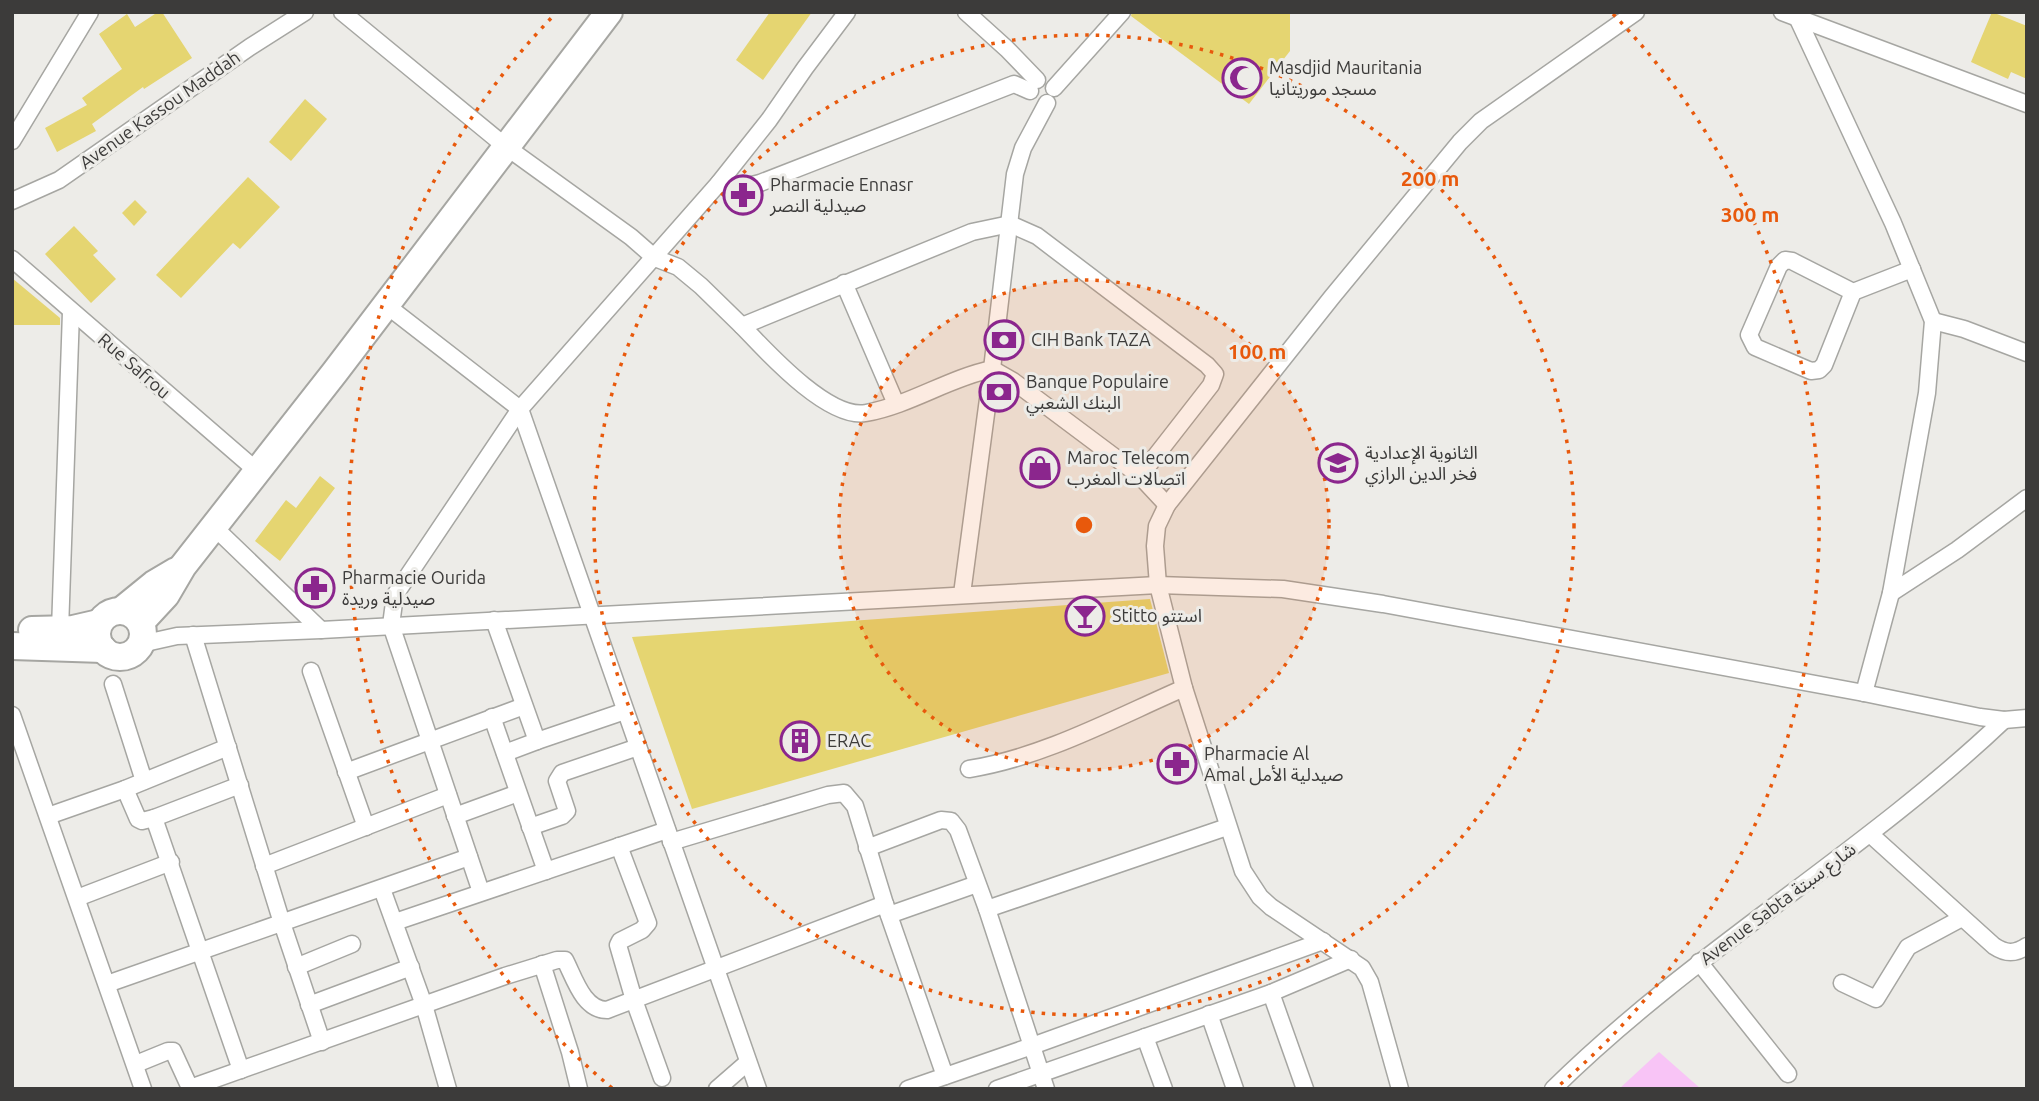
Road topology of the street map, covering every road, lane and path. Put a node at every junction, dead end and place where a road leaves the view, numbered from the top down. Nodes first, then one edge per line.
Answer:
1 (90, 12) edge
2 (305, 12) edge
3 (341, 12) edge
4 (609, 12) edge
5 (847, 12) edge
6 (966, 12) edge
7 (1122, 12) edge
8 (1636, 12) edge
9 (1792, 14) edge
10 (1033, 86) junction
11 (1054, 88) junction
12 (1046, 103) junction
13 (2027, 104) edge
14 (18, 117) edge
15 (12, 141) edge
16 (505, 146) junction
17 (719, 183) junction
18 (12, 201) edge
19 (1010, 224) junction
20 (655, 258) junction
21 (12, 259) edge
22 (1912, 269) junction
23 (844, 283) junction
24 (1853, 292) junction
25 (386, 305) junction
26 (71, 312) junction
27 (1933, 321) junction
28 (742, 326) junction
29 (2027, 353) edge
30 (992, 369) junction
31 (896, 404) junction
32 (520, 409) junction
33 (257, 471) junction
34 (1140, 476) junction
35 (2027, 498) edge
36 (1167, 505) junction
37 (214, 527) junction
38 (1158, 584) junction
39 (1891, 593) junction
40 (962, 594) junction
41 (592, 615) junction
42 (494, 620) junction
43 (391, 625) junction
44 (12, 630) edge
45 (60, 630) junction
46 (125, 630) junction
47 (321, 630) junction
48 (185, 635) junction
49 (12, 646) edge
50 (311, 671) dead end
51 (113, 684) dead end
52 (1184, 688) junction
53 (1864, 693) junction
54 (524, 706) junction
55 (625, 711) junction
56 (12, 715) edge
57 (492, 717) junction
58 (2027, 718) edge
59 (2004, 720) junction
60 (432, 740) junction
61 (537, 741) junction
62 (228, 747) junction
63 (638, 747) junction
64 (505, 754) junction
65 (969, 769) dead end
66 (346, 772) junction
67 (144, 781) junction
68 (240, 785) junction
69 (125, 789) junction
70 (518, 793) junction
71 (448, 795) junction
72 (48, 816) junction
73 (455, 816) junction
74 (154, 818) junction
75 (366, 827) junction
76 (530, 827) junction
77 (1227, 827) junction
78 (1871, 834) junction
79 (669, 836) junction
80 (619, 846) junction
81 (867, 848) junction
82 (469, 857) junction
83 (171, 862) junction
84 (264, 866) junction
85 (545, 871) junction
86 (977, 884) junction
87 (382, 889) junction
88 (481, 892) junction
89 (77, 898) junction
90 (887, 909) junction
91 (987, 909) junction
92 (1962, 918) junction
93 (395, 922) junction
94 (282, 923) junction
95 (1323, 941) junction
96 (352, 944) dead end
97 (2027, 946) edge
98 (200, 953) junction
99 (1351, 959) junction
100 (1699, 962) junction
101 (542, 964) junction
102 (296, 967) junction
103 (411, 967) junction
104 (715, 968) junction
105 (1842, 983) dead end
106 (107, 984) junction
107 (1271, 993) junction
108 (634, 1000) junction
109 (424, 1005) junction
110 (309, 1006) junction
111 (1209, 1014) junction
112 (1144, 1037) junction
113 (322, 1042) junction
114 (1032, 1046) junction
115 (748, 1062) junction
116 (136, 1064) junction
117 (241, 1070) junction
118 (1788, 1074) dead end
119 (945, 1076) junction
120 (662, 1078) dead end
121 (1044, 1081) edge
122 (143, 1089) edge
123 (447, 1089) edge
124 (579, 1089) edge
125 (717, 1089) edge
126 (758, 1089) edge
127 (908, 1089) edge
128 (998, 1089) edge
129 (1164, 1089) edge
130 (1235, 1089) edge
131 (1305, 1089) edge
132 (1400, 1089) edge
133 (1553, 1089) edge

1 - 14 street
2 - 18 street, Avenue Kassou Maddah
3 - 16 street
4 - 16 main road
5 - 17 street
6 - 10 street
7 - 11 street
8 - 36 street
9 - 13 street
9 - 22 street
10 - 11 street
10 - 12 street
10 - 17 street
11 - 12 street
12 - 19 street
14 - 15 street
16 - 20 street
16 - 25 main road
17 - 20 street
19 - 23 street
19 - 30 street
19 - 34 street
20 - 28 street
20 - 32 street
21 - 26 street, Rue Safrou
22 - 24 street
22 - 27 street
23 - 28 street
23 - 31 street
24 - 24 street
25 - 32 street
25 - 33 main road
26 - 33 street, Rue Safrou
26 - 45 street
27 - 29 street
27 - 39 street
28 - 31 street
30 - 31 street
30 - 34 street
30 - 40 street
32 - 41 street
32 - 43 street
33 - 37 main road
34 - 36 street
35 - 39 street
36 - 38 street
37 - 46 main road
37 - 47 street
38 - 40 street
38 - 52 street
38 - 53 street
39 - 53 street
40 - 41 street
41 - 42 street
41 - 55 street
42 - 43 street
42 - 54 street
43 - 47 street
43 - 60 street
44 - 45 main road
45 - 46 main road
46 - 48 street
46 - 49 main road
47 - 48 street
48 - 62 street
50 - 66 street
51 - 67 street
52 - 65 street
52 - 77 street
53 - 59 street
54 - 57 street
54 - 61 street
55 - 61 street
55 - 63 street
56 - 72 street
57 - 60 street
57 - 64 street
58 - 59 street
59 - 78 street, Avenue Sabta شارع سبتة
60 - 66 street
60 - 71 street
61 - 64 street
62 - 67 street
62 - 68 street
63 - 76 street
63 - 79 street
64 - 70 street
66 - 75 street
67 - 69 street
68 - 74 street
68 - 84 street
69 - 72 street
69 - 74 street
70 - 73 street
70 - 76 street
71 - 73 street
71 - 75 street
72 - 89 street
73 - 82 street
74 - 83 street
75 - 84 street
76 - 85 street
77 - 91 street
77 - 95 street
78 - 92 street
78 - 100 street, Avenue Sabta شارع سبتة
79 - 80 street
79 - 81 street
79 - 104 street
80 - 85 street
80 - 108 street
81 - 86 street
81 - 90 street
82 - 87 street
82 - 88 street
83 - 89 street
83 - 98 street
84 - 94 street
85 - 88 street
86 - 90 street
86 - 91 street
87 - 93 street
87 - 94 street
88 - 93 street
89 - 106 street
90 - 104 street
90 - 119 street
91 - 114 street
92 - 97 street
92 - 105 street
93 - 103 street
94 - 98 street
94 - 102 street
95 - 99 street
95 - 114 street
96 - 102 street
98 - 106 street
98 - 117 street
99 - 107 street
99 - 132 street
100 - 118 street
100 - 133 street, Avenue Sabta شارع سبتة
101 - 108 street
101 - 109 street
101 - 124 street
102 - 110 street
103 - 109 street
103 - 110 street
104 - 108 street
104 - 115 street
106 - 116 street
107 - 111 street
107 - 131 street
108 - 120 street
109 - 113 street
109 - 123 street
110 - 113 street
111 - 112 street
111 - 130 street
112 - 121 street
112 - 129 street
113 - 117 street
114 - 119 street
114 - 121 street
115 - 125 street
115 - 126 street
116 - 117 street
116 - 122 street
119 - 127 street
121 - 128 street

